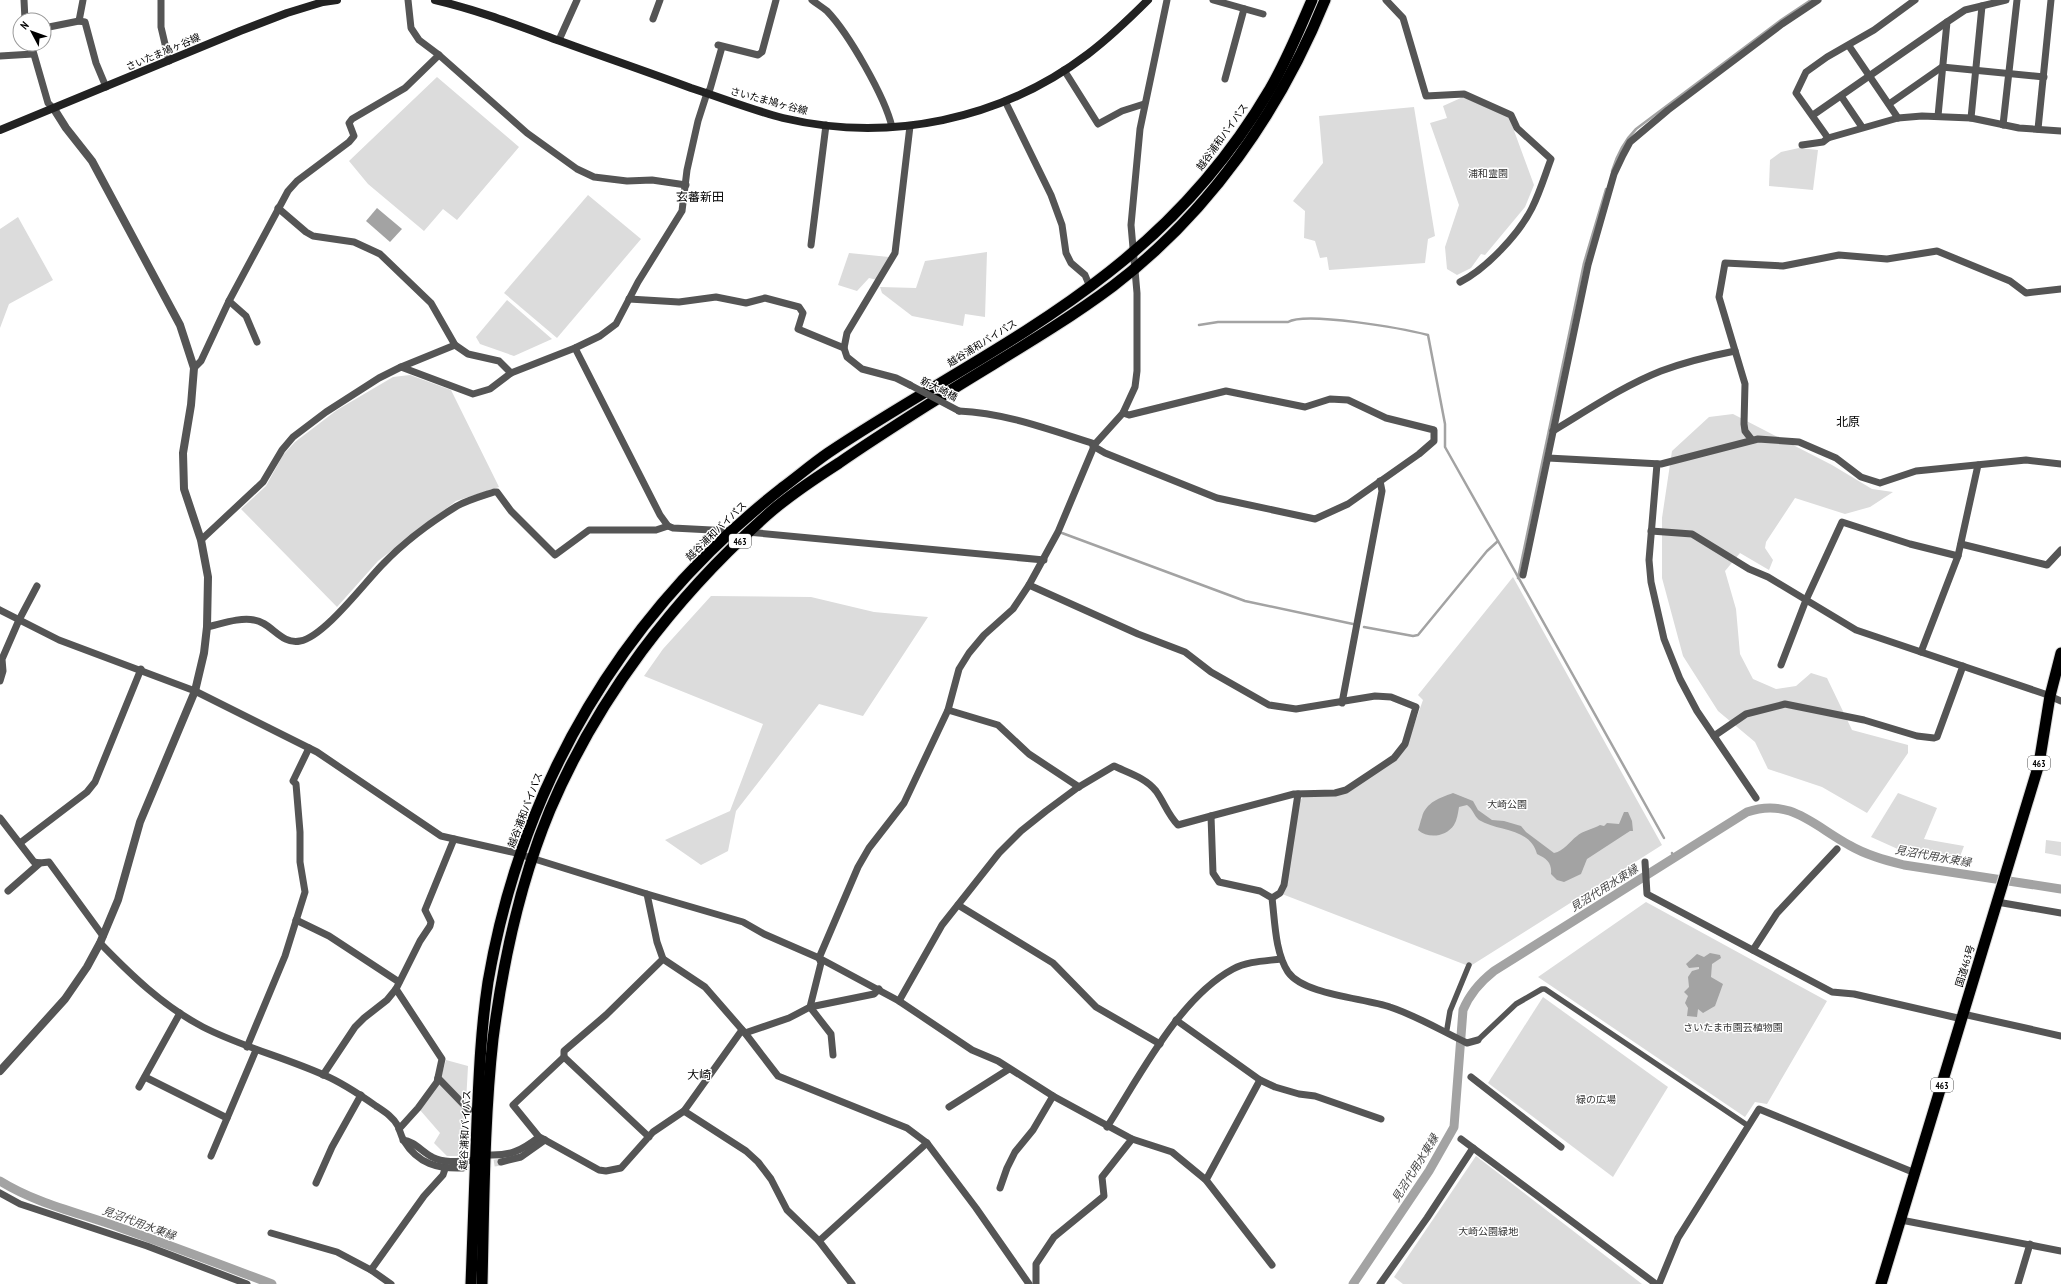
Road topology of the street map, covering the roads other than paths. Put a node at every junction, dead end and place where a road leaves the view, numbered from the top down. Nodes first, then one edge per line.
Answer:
1 (24, 0) edge
2 (83, 0) edge
3 (161, 0) edge
4 (337, 0) edge
5 (408, 0) edge
6 (435, 0) edge
7 (576, 0) edge
8 (660, 0) edge
9 (776, 0) edge
10 (812, 0) edge
11 (1148, 0) edge
12 (1168, 0) edge
13 (1213, 0) edge
14 (1312, 0) edge
15 (1325, 0) edge
16 (1386, 0) edge
17 (1818, 0) edge
18 (1915, 0) edge
19 (2006, 0) edge
20 (2017, 0) edge
21 (2051, 0) edge
22 (1996, 1) edge
23 (1982, 6) junction
24 (1244, 9) junction
25 (25, 12) edge
26 (1263, 14) dead end
27 (653, 19) dead end
28 (79, 21) junction
29 (1947, 22) junction
30 (52, 26) edge
31 (559, 40) junction
32 (1849, 46) junction
33 (33, 54) joint
34 (440, 55) junction
35 (0, 56) edge
36 (169, 61) junction
37 (1942, 67) junction
38 (1064, 70) junction
39 (1976, 70) junction
40 (2009, 74) junction
41 (1870, 76) junction
42 (2044, 77) junction
43 (1225, 79) dead end
44 (106, 87) junction
45 (707, 93) junction
46 (1841, 96) junction
47 (1005, 102) junction
48 (1144, 104) junction
49 (1889, 104) junction
50 (54, 109) junction
51 (1813, 115) junction
52 (1938, 116) junction
53 (1898, 118) junction
54 (1971, 118) junction
55 (2003, 124) junction
56 (826, 125) junction
57 (910, 126) junction
58 (892, 127) junction
59 (1862, 127) junction
60 (2038, 129) junction
61 (0, 130) edge
62 (2061, 131) edge
63 (1828, 138) junction
64 (1802, 145) dead end
65 (686, 185) junction
66 (278, 208) junction
67 (811, 246) dead end
68 (1133, 253) junction
69 (1134, 268) junction
70 (1460, 282) dead end
71 (1090, 287) junction
72 (2061, 289) edge
73 (629, 299) junction
74 (229, 301) junction
75 (258, 342) dead end
76 (455, 345) junction
77 (575, 348) junction
78 (844, 348) junction
79 (1735, 350) junction
80 (194, 368) junction
81 (401, 368) junction
82 (511, 374) junction
83 (1123, 413) junction
84 (1553, 431) junction
85 (1752, 440) junction
86 (1094, 445) junction
87 (1548, 458) junction
88 (1657, 464) junction
89 (2061, 464) edge
90 (1978, 465) junction
91 (1380, 481) junction
92 (668, 526) junction
93 (731, 531) junction
94 (1652, 531) junction
95 (749, 532) junction
96 (201, 540) junction
97 (1961, 544) junction
98 (2061, 550) edge
99 (1958, 556) junction
100 (1044, 560) junction
101 (1523, 575) dead end
102 (1029, 584) junction
103 (37, 586) dead end
104 (1806, 600) junction
105 (0, 610) edge
106 (19, 620) junction
107 (207, 626) junction
108 (1921, 652) junction
109 (2061, 653) edge
110 (1781, 665) dead end
111 (1963, 666) junction
112 (140, 670) junction
113 (0, 681) edge
114 (195, 691) junction
115 (2050, 696) junction
116 (2061, 702) edge
117 (1342, 703) junction
118 (948, 710) junction
119 (1714, 736) junction
120 (310, 748) junction
121 (1079, 787) junction
122 (1298, 794) junction
123 (1756, 798) dead end
124 (1211, 816) junction
125 (0, 818) edge
126 (454, 839) junction
127 (20, 843) junction
128 (1837, 849) dead end
129 (520, 855) junction
130 (532, 858) junction
131 (1645, 862) dead end
132 (40, 863) junction
133 (8, 891) dead end
134 (647, 894) junction
135 (1272, 898) junction
136 (1997, 902) junction
137 (958, 905) junction
138 (2061, 913) edge
139 (296, 920) junction
140 (102, 939) junction
141 (1753, 950) junction
142 (819, 958) junction
143 (663, 959) junction
144 (1281, 959) junction
145 (1469, 965) dead end
146 (398, 986) junction
147 (878, 989) junction
148 (899, 1001) junction
149 (810, 1007) junction
150 (180, 1013) junction
151 (1963, 1016) junction
152 (1176, 1020) junction
153 (744, 1032) junction
154 (1449, 1032) junction
155 (2061, 1036) edge
156 (1478, 1040) joint
157 (1160, 1044) junction
158 (247, 1047) junction
159 (256, 1050) junction
160 (833, 1054) dead end
161 (564, 1057) junction
162 (1009, 1069) junction
163 (0, 1071) edge
164 (323, 1074) junction
165 (145, 1077) junction
166 (1471, 1077) dead end
167 (438, 1078) junction
168 (1260, 1080) junction
169 (139, 1087) dead end
170 (361, 1095) junction
171 (1053, 1096) junction
172 (949, 1107) dead end
173 (470, 1110) dead end
174 (684, 1111) junction
175 (227, 1118) junction
176 (1380, 1119) dead end
177 (1747, 1125) junction
178 (1107, 1127) junction
179 (399, 1129) junction
180 (649, 1137) junction
181 (542, 1138) junction
182 (1132, 1139) junction
183 (1461, 1139) dead end
184 (403, 1140) junction
185 (928, 1143) junction
186 (1561, 1147) dead end
187 (1473, 1148) junction
188 (487, 1155) junction
189 (211, 1156) dead end
190 (475, 1160) junction
191 (501, 1162) tunnel mouth
192 (463, 1168) tunnel mouth
193 (445, 1169) junction
194 (1915, 1173) junction
195 (1206, 1180) junction
196 (316, 1183) dead end
197 (1000, 1188) dead end
198 (0, 1193) edge
199 (1901, 1220) junction
200 (272, 1233) dead end
201 (819, 1241) junction
202 (2030, 1244) junction
203 (2061, 1251) edge
204 (1272, 1265) dead end
205 (371, 1270) junction
206 (247, 1284) edge
207 (391, 1284) edge
208 (471, 1284) edge
209 (482, 1284) edge
210 (852, 1284) edge
211 (1029, 1284) edge
212 (1036, 1284) edge
213 (1380, 1284) edge
214 (1656, 1284) edge
215 (1659, 1284) edge
216 (1881, 1284) edge
217 (2018, 1284) edge

1 - 25 street
2 - 28 street
3 - 36 street
4 - 36 main road, さいたま鳩ヶ谷線
5 - 34 street
6 - 31 main road, さいたま鳩ヶ谷線
7 - 31 street
8 - 27 street
9 - 45 street
10 - 58 street
11 - 38 main road, さいたま鳩ヶ谷線
12 - 48 street
13 - 24 street
14 - 68 highway, 越谷浦和バイパス / 463
15 - 69 highway, 463
16 - 70 street
17 - 84 street
18 - 32 street
19 - 22 street
20 - 40 street
21 - 42 street
22 - 23 street
23 - 29 street
23 - 39 street
24 - 26 street
24 - 43 street
28 - 30 street
28 - 44 street
29 - 37 street
29 - 41 street
31 - 45 main road, さいたま鳩ヶ谷線
32 - 41 street
32 - 51 street
33 - 35 street
33 - 50 street
34 - 65 street
34 - 66 street
36 - 44 main road, さいたま鳩ヶ谷線
37 - 39 street
37 - 49 street
37 - 52 street
38 - 47 main road, さいたま鳩ヶ谷線
38 - 48 street
39 - 40 street
39 - 54 street
40 - 42 street
40 - 55 street
41 - 46 street
41 - 49 street
42 - 60 street
44 - 50 main road, さいたま鳩ヶ谷線
45 - 56 main road, さいたま鳩ヶ谷線
45 - 65 street
46 - 51 street
46 - 59 street
47 - 57 main road, さいたま鳩ヶ谷線
47 - 71 street
48 - 68 street
49 - 53 street
50 - 61 main road, さいたま鳩ヶ谷線
50 - 80 street
51 - 63 street
52 - 53 street
52 - 54 street
53 - 59 street
54 - 55 street
55 - 60 street
56 - 58 main road, さいたま鳩ヶ谷線
56 - 67 street
57 - 58 main road, さいたま鳩ヶ谷線
57 - 78 street
59 - 63 street
60 - 62 street
63 - 64 street
65 - 73 street
66 - 74 street
66 - 76 street
68 - 69 street
68 - 71 highway, 越谷浦和バイパス / 463
69 - 83 street
69 - 95 highway, 463
71 - 93 highway, 越谷浦和バイパス / 463
72 - 79 street
73 - 77 street
73 - 78 street
74 - 75 street
74 - 80 street
76 - 81 street
76 - 82 street
77 - 82 street
77 - 92 street
78 - 86 street, 新大崎橋, bridge
79 - 84 street
79 - 85 street
80 - 96 street
81 - 82 street
81 - 96 street
83 - 86 street
83 - 91 street
84 - 87 street
85 - 88 street
85 - 90 street
86 - 91 street
86 - 100 street
87 - 88 street
87 - 101 street
88 - 94 street
89 - 90 street
90 - 97 street
91 - 117 street
92 - 93 street
92 - 107 street
93 - 95 street
93 - 129 highway, 越谷浦和バイパス / 463
94 - 104 street
94 - 119 street
95 - 100 street
95 - 130 highway, 463
96 - 107 street
97 - 98 street
97 - 99 street
99 - 104 street
99 - 108 street
100 - 102 street
102 - 117 street
102 - 118 street
103 - 106 street
104 - 108 street
104 - 110 street
105 - 106 street
106 - 112 street
106 - 113 street
107 - 114 street
108 - 111 street
109 - 115 highway, 国道463号 / 463
111 - 115 street
111 - 119 street
112 - 114 street
112 - 127 street
114 - 120 street
114 - 140 street
115 - 116 street
115 - 136 highway, 国道463号 / 463
117 - 122 street
118 - 121 street
118 - 142 street
119 - 123 street
120 - 126 street
120 - 139 street
121 - 124 street
121 - 137 street
122 - 124 street
122 - 135 street
124 - 135 street
125 - 127 street
126 - 129 street
126 - 146 street
127 - 132 street
128 - 141 street
129 - 130 street
129 - 190 highway, 越谷浦和バイパス / 463
130 - 134 street
130 - 188 highway, 463
131 - 141 street
132 - 133 street
132 - 140 street
134 - 142 street
134 - 143 street
135 - 144 street
136 - 138 street
136 - 151 highway, 国道463号 / 463
137 - 148 street
137 - 157 street
139 - 146 street
139 - 158 street
140 - 150 street
140 - 163 street
141 - 151 street
142 - 147 street
142 - 149 street
143 - 153 street
143 - 161 street
144 - 152 street
144 - 154 street
145 - 154 street
146 - 164 street
146 - 167 street
147 - 148 street
147 - 149 street
148 - 162 street
149 - 153 street
149 - 160 street
150 - 158 street
150 - 165 street
151 - 155 street
151 - 194 highway, 国道463号 / 463
152 - 157 street
152 - 168 street
153 - 174 street
153 - 185 street
154 - 156 street
156 - 177 street
157 - 178 street
158 - 159 street
159 - 164 street
159 - 175 street
161 - 180 street
161 - 181 street
162 - 171 street
162 - 172 street
164 - 170 street
165 - 169 street
165 - 175 street
166 - 186 street
167 - 173 street
167 - 179 street
168 - 176 street
168 - 195 street
170 - 179 street
170 - 196 street
171 - 178 street
171 - 197 street
174 - 180 street
174 - 201 street
175 - 189 street
177 - 194 street
177 - 215 street
178 - 182 street
179 - 184 street
180 - 181 street
181 - 188 street
181 - 191 street
182 - 195 street
182 - 212 street
183 - 187 street
184 - 190 street
184 - 193 street
185 - 201 street
185 - 211 street
187 - 213 street
187 - 214 street
188 - 209 highway, 463
190 - 208 highway, 越谷浦和バイパス / 463
192 - 193 street
193 - 205 street
194 - 199 highway, 国道463号 / 463
195 - 204 street
198 - 206 street
199 - 202 street
199 - 216 highway, 国道463号 / 463
200 - 205 street
201 - 210 street
202 - 203 street
202 - 217 street
205 - 207 street

